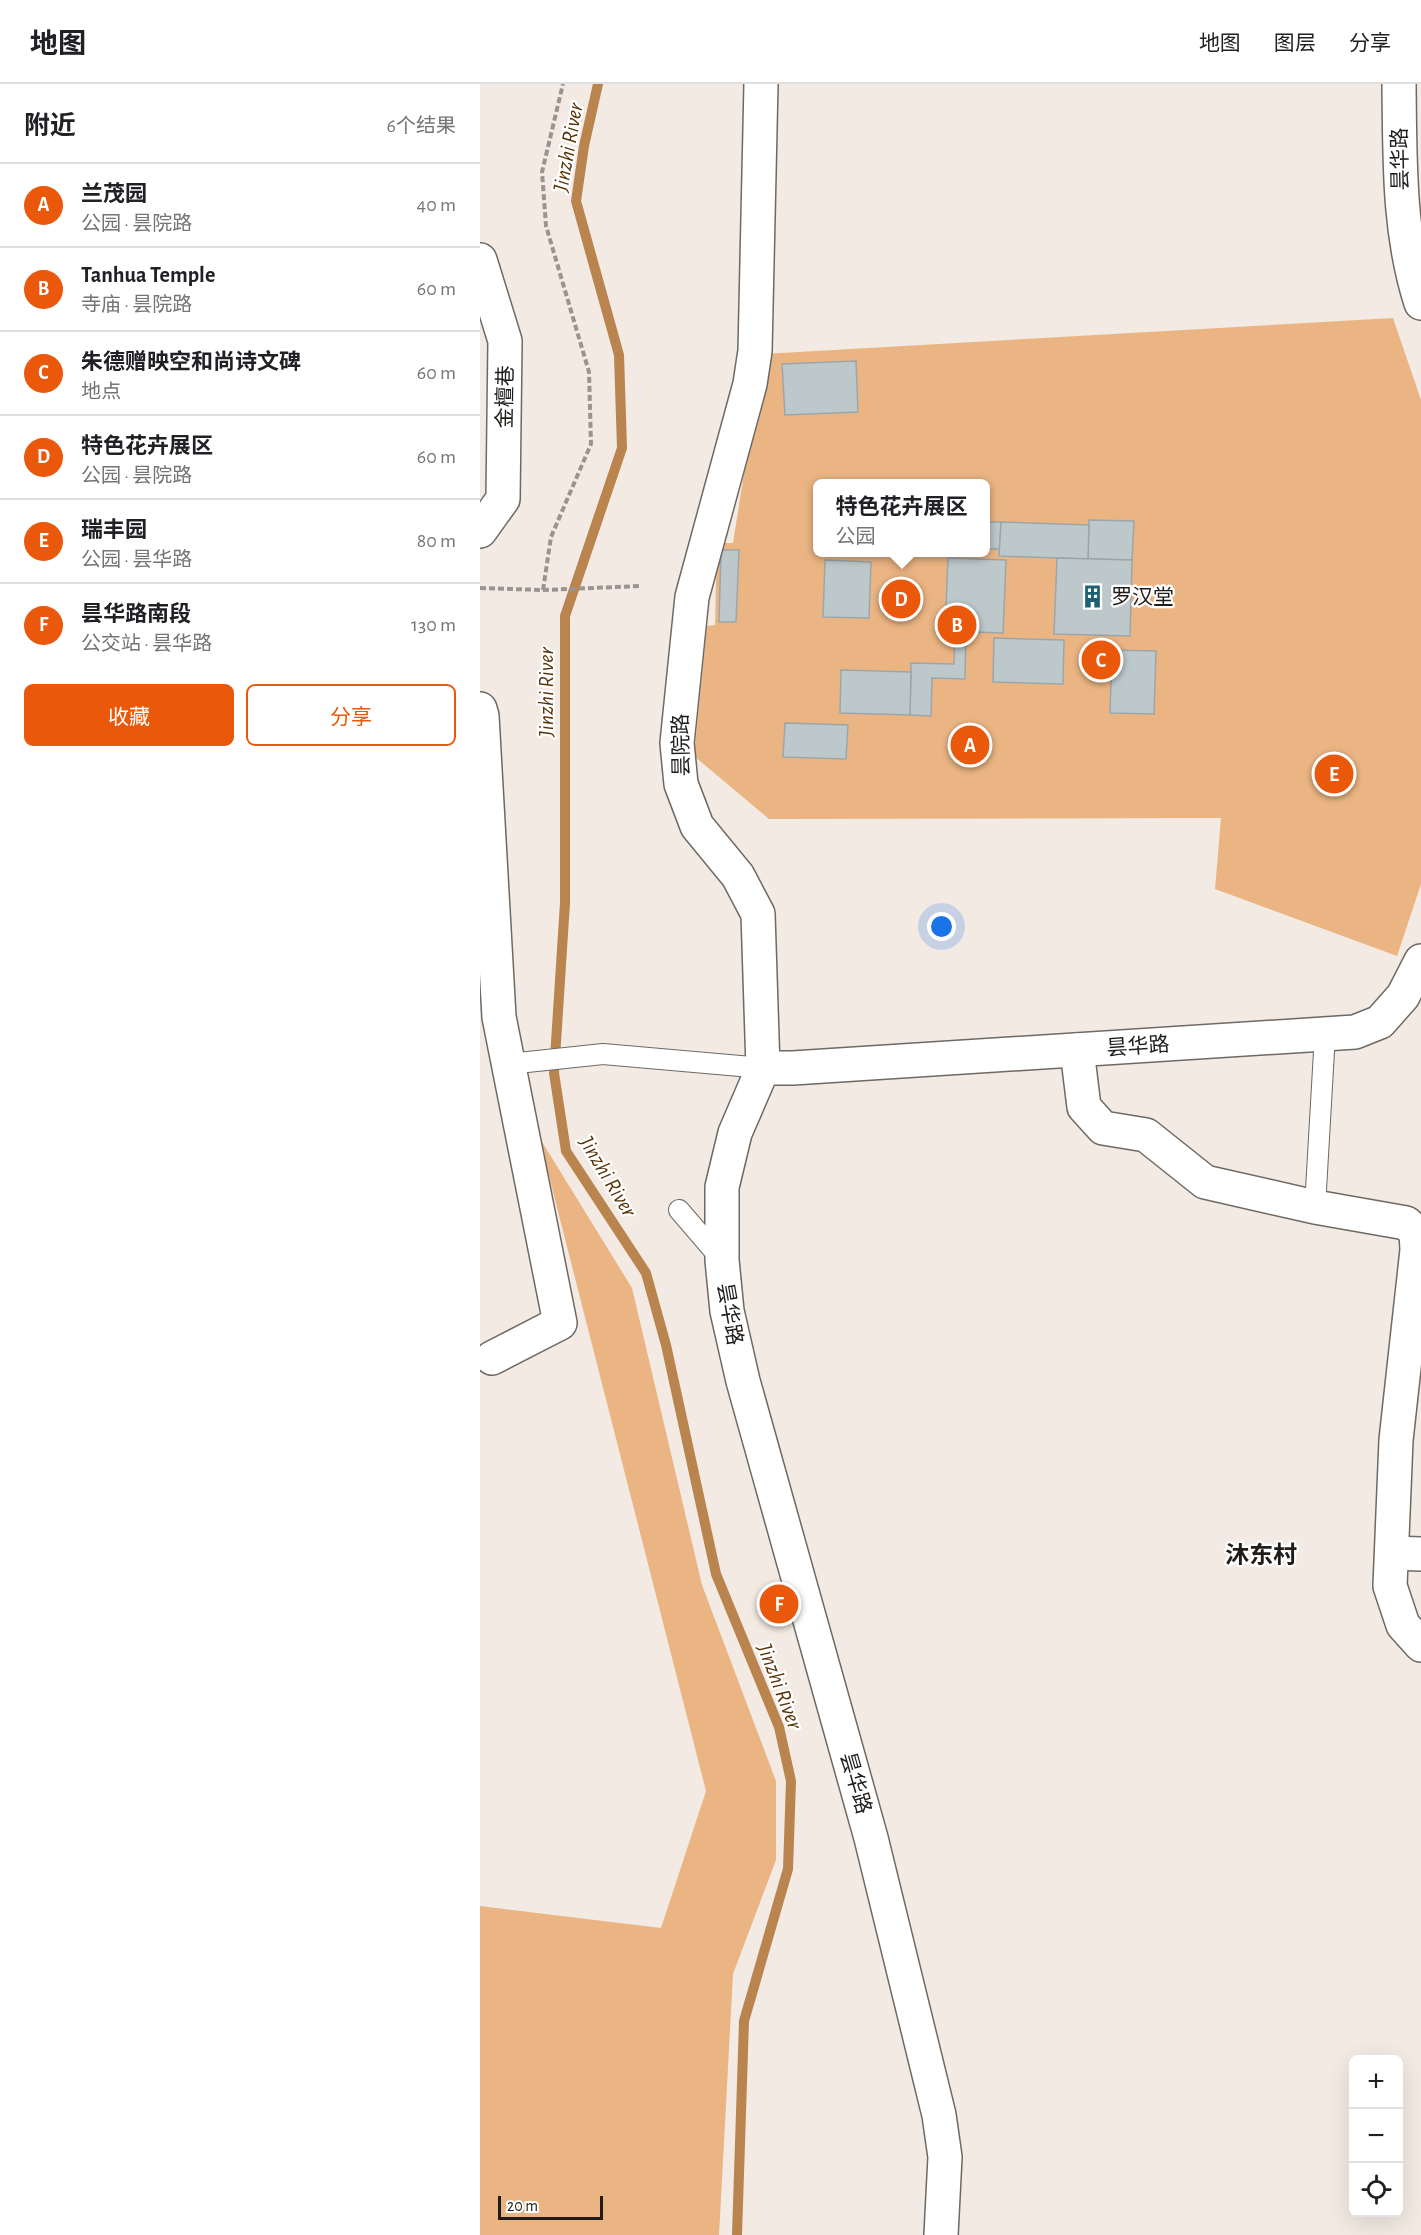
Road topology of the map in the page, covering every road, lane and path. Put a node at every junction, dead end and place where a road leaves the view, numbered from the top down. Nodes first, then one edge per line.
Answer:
1 (563, 84) edge
2 (761, 84) edge
3 (1399, 84) edge
4 (480, 260) edge
5 (1421, 303) edge
6 (480, 531) edge
7 (640, 586) dead end
8 (480, 588) edge
9 (543, 590) junction
10 (480, 709) edge
11 (1421, 960) edge
12 (1325, 1034) junction
13 (1077, 1050) junction
14 (508, 1064) junction
15 (763, 1068) junction
16 (1315, 1207) junction
17 (679, 1209) dead end
18 (722, 1260) junction
19 (492, 1358) dead end
20 (1406, 1553) edge
21 (1421, 1645) edge
22 (941, 2235) edge

1 - 9 path
2 - 15 street, 昙院路
3 - 5 street, 昙华路
4 - 6 street, 金檀巷
7 - 9 path
8 - 9 path
10 - 14 street
11 - 12 street, 昙华路
12 - 13 street, 昙华路
12 - 16 lane
13 - 15 street, 昙华路
13 - 16 street
14 - 15 lane
14 - 19 street
15 - 18 street, 昙华路
16 - 20 street
17 - 18 lane
18 - 22 street, 昙华路
20 - 21 street

